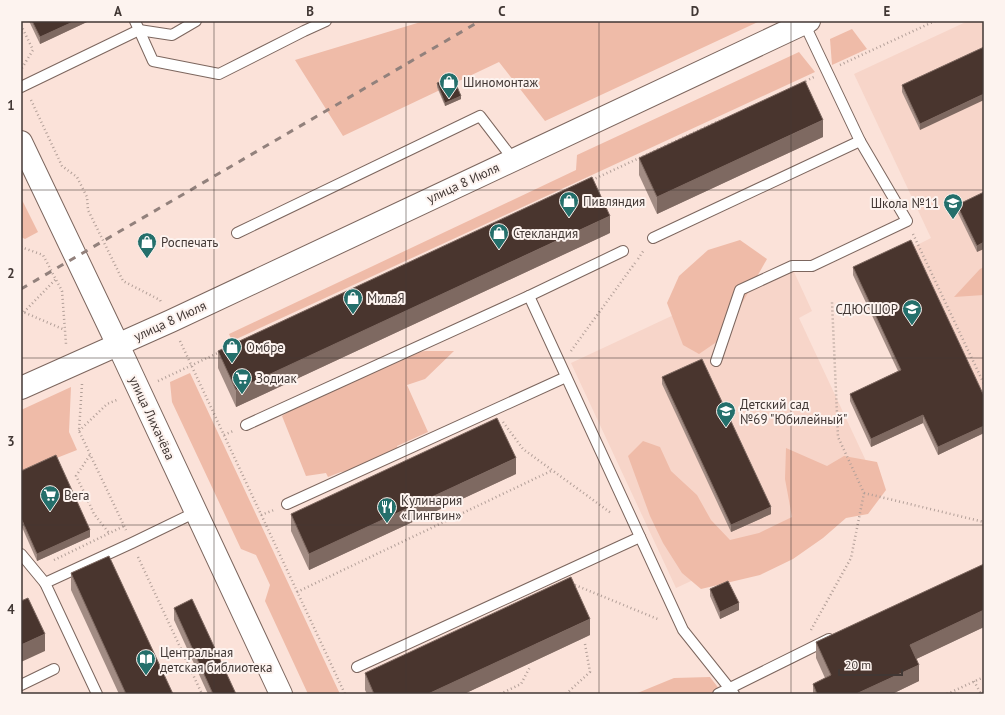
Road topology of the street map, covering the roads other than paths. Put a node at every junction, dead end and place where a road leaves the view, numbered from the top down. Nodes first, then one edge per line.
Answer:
1 (196, 21) edge
2 (326, 21) edge
3 (806, 22) edge
4 (137, 26) edge
5 (23, 86) edge
6 (21, 142) edge
7 (860, 142) junction
8 (513, 159) junction
9 (237, 233) dead end
10 (653, 238) road end
11 (624, 251) dead end
12 (528, 296) junction
13 (118, 345) junction
14 (716, 361) dead end
15 (566, 377) junction
16 (21, 388) edge
17 (246, 425) dead end
18 (287, 504) dead end
19 (196, 512) junction
20 (639, 535) junction
21 (21, 554) edge
22 (45, 583) junction
23 (841, 633) edge
24 (357, 667) dead end
25 (54, 669) dead end
26 (21, 685) edge
27 (732, 691) edge
28 (97, 694) edge
29 (281, 694) edge
30 (718, 694) edge

1 - 4 lane
2 - 4 lane
3 - 7 lane
3 - 8 main road, улица 8 Июля
4 - 5 lane
6 - 13 main road, улица Лихачёва
7 - 10 lane
7 - 14 lane
8 - 9 lane
8 - 13 main road, улица 8 Июля
11 - 12 lane
12 - 15 lane
12 - 17 lane
13 - 16 main road, улица 8 Июля
13 - 19 main road, улица Лихачёва
15 - 18 lane
15 - 20 lane
19 - 22 lane
19 - 29 main road, улица Лихачёва
20 - 24 lane
20 - 27 lane
21 - 22 lane
22 - 28 lane
23 - 27 lane
25 - 26 lane
27 - 30 lane

